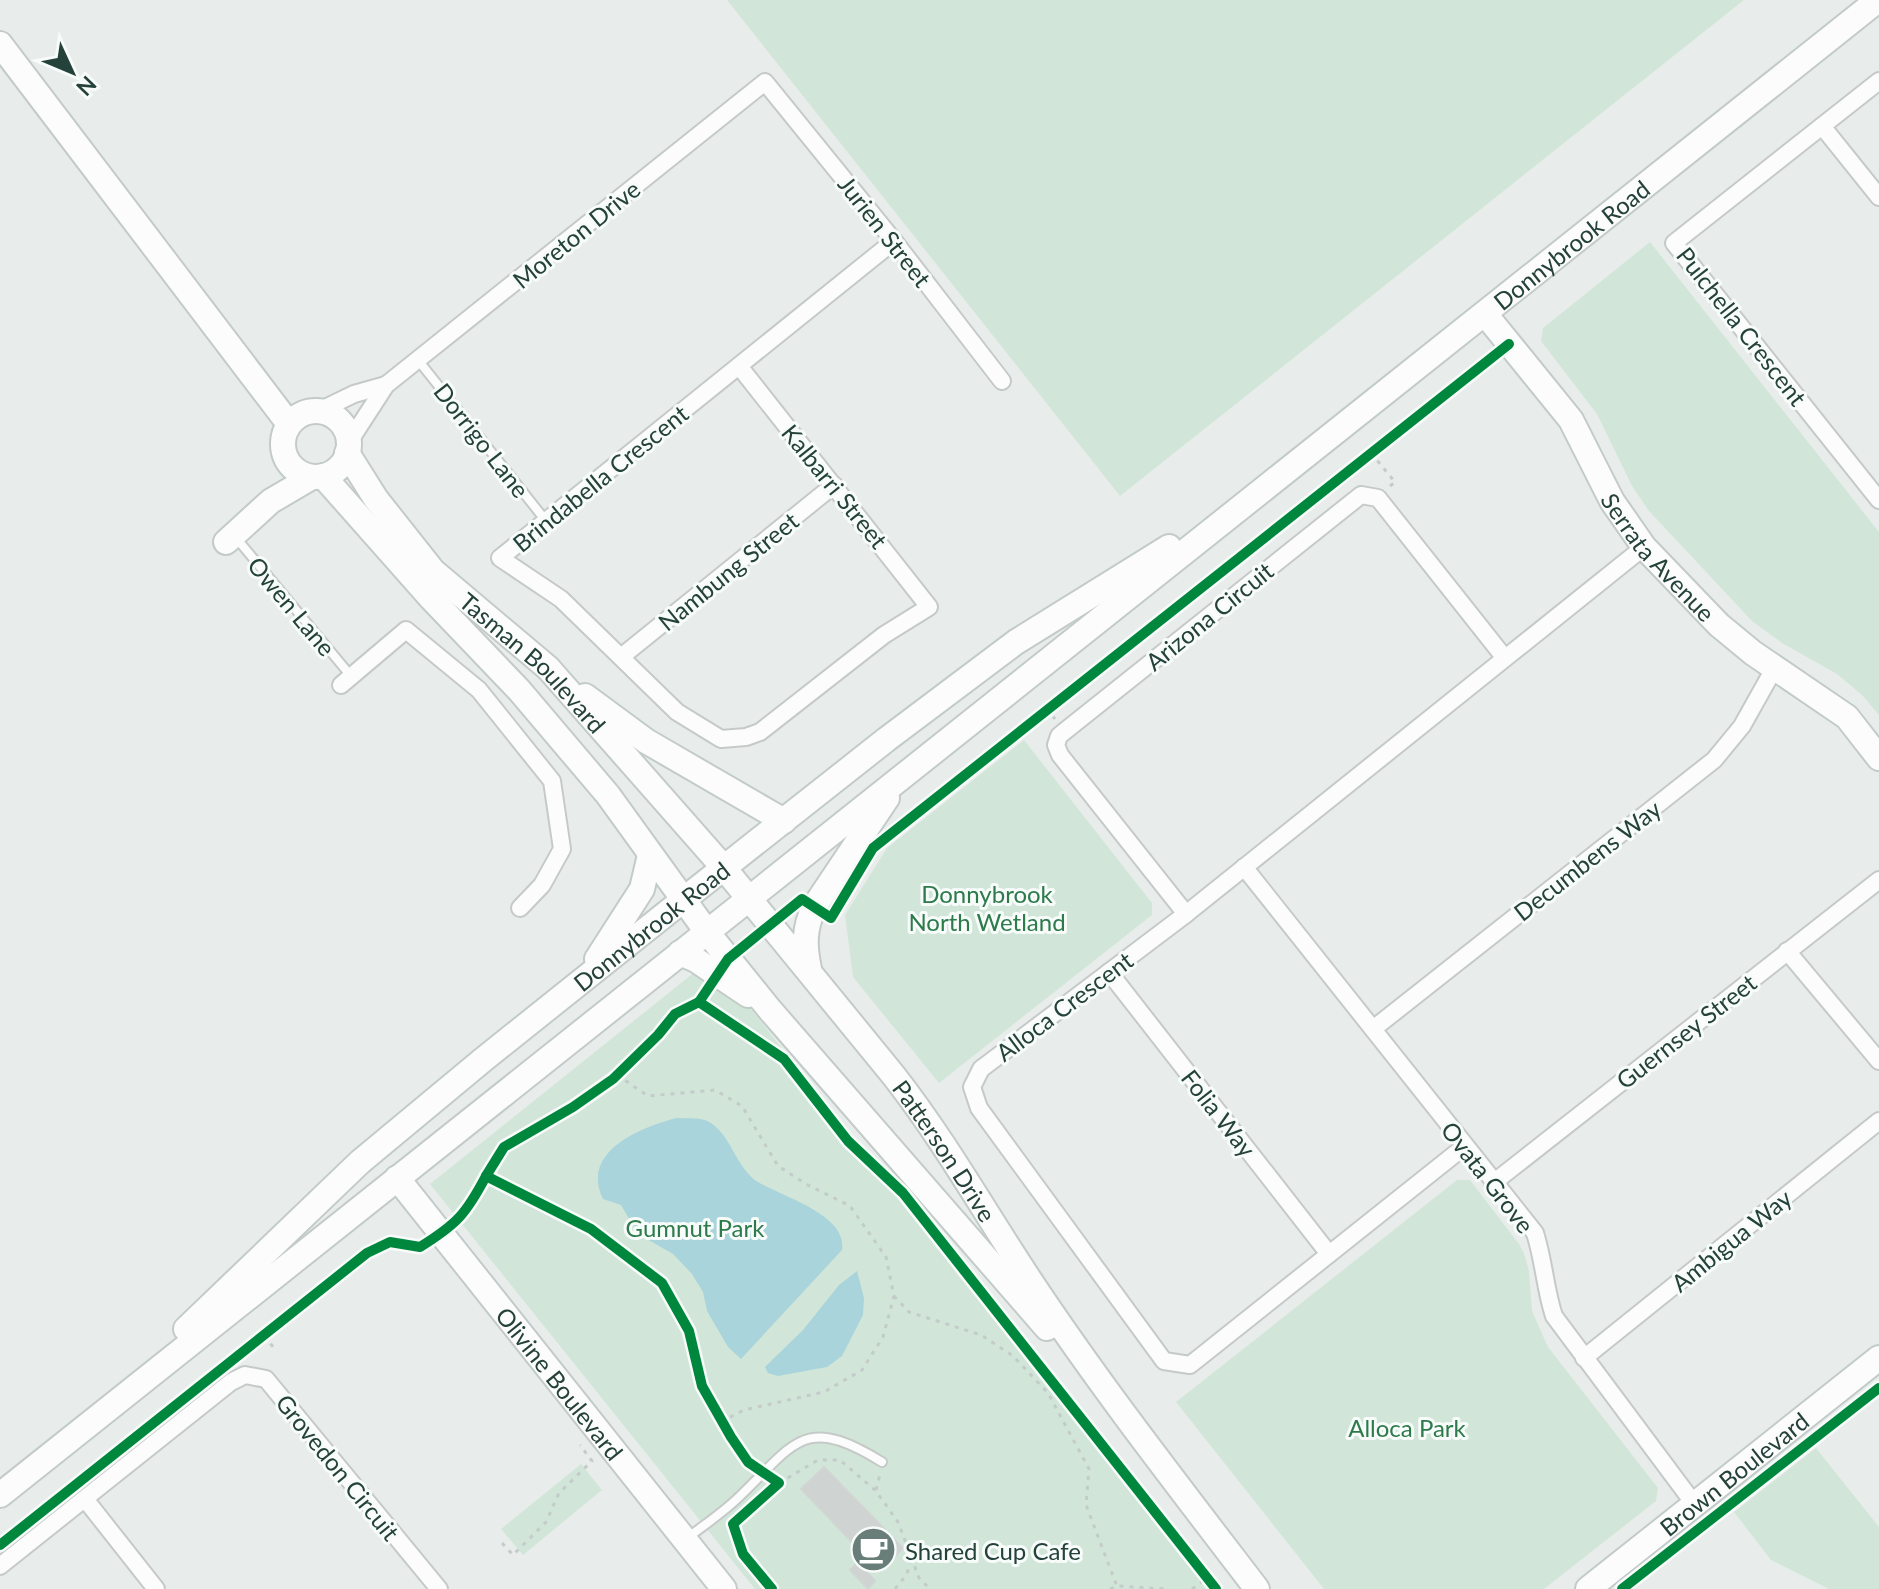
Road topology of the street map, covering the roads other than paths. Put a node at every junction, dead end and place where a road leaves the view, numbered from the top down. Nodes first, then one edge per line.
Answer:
1 (1878, 0) edge
2 (0, 44) edge
3 (1879, 81) edge
4 (765, 82) joint
5 (1822, 126) junction
6 (1879, 197) edge
7 (894, 241) junction
8 (1485, 314) junction
9 (418, 360) junction
10 (739, 366) junction
11 (1002, 381) dead end
12 (386, 385) junction
13 (319, 411) junction
14 (289, 424) junction
15 (348, 447) junction
16 (285, 458) junction
17 (318, 476) junction
18 (834, 485) junction
19 (1263, 489) junction
20 (1879, 500) edge
21 (271, 501) junction
22 (546, 521) junction
23 (230, 538) joint
24 (1644, 547) junction
25 (929, 607) joint
26 (621, 657) junction
27 (1504, 657) junction
28 (1775, 667) junction
29 (548, 668) junction
30 (346, 681) joint
31 (1879, 758) edge
32 (901, 776) junction
33 (784, 821) junction
34 (650, 855) junction
35 (1244, 867) junction
36 (724, 868) junction
37 (1879, 880) edge
38 (749, 898) junction
39 (683, 900) junction
40 (520, 908) dead end
41 (1186, 914) junction
42 (707, 932) junction
43 (1787, 951) junction
44 (680, 953) junction
45 (809, 970) junction
46 (1109, 972) junction
47 (576, 986) junction
48 (770, 1010) junction
49 (1373, 1029) junction
50 (1879, 1061) edge
51 (1879, 1121) edge
52 (1465, 1146) junction
53 (397, 1178) junction
54 (1493, 1183) junction
55 (1329, 1254) junction
56 (1584, 1358) junction
57 (1878, 1359) edge
58 (1125, 1417) junction
59 (89, 1424) junction
60 (882, 1462) dead end
61 (0, 1495) edge
62 (85, 1499) junction
63 (1695, 1505) junction
64 (685, 1540) junction
65 (0, 1566) edge
66 (156, 1589) edge
67 (439, 1589) edge
68 (724, 1589) edge
69 (1257, 1589) edge
70 (1588, 1589) edge

1 - 8 street, Donnybrook Road
2 - 14 street
3 - 5 street, Pulchella Crescent
4 - 7 street, Jurien Street
4 - 9 street, Moreton Drive
5 - 6 street
5 - 20 street, Pulchella Crescent
7 - 10 street, Brindabella Crescent
7 - 11 street, Jurien Street
8 - 19 street, Donnybrook Road
8 - 24 street, Serrata Avenue
9 - 12 street, Moreton Drive
9 - 22 lane, Dorrigo Lane
10 - 18 street, Kalbarri Street
10 - 22 street, Brindabella Crescent
12 - 13 street, Moreton Drive
12 - 15 street, Moreton Drive
13 - 14 street
13 - 15 street
14 - 16 street
15 - 17 street
15 - 29 street, Tasman Boulevard
16 - 17 street
16 - 21 street
17 - 21 street
17 - 34 street, Tasman Boulevard
18 - 25 street, Kalbarri Street
18 - 26 street, Nambung Street
19 - 32 street, Donnybrook Road
19 - 33 street, Donnybrook Road
21 - 23 street
22 - 26 street, Brindabella Crescent
23 - 30 lane, Owen Lane
24 - 27 street, Alloca Crescent
24 - 28 street, Serrata Avenue
25 - 26 street, Brindabella Crescent
27 - 35 street, Alloca Crescent
27 - 41 street, Arizona Circuit
28 - 31 street, Serrata Avenue
28 - 49 street, Decumbens Way
29 - 33 street
29 - 36 street, Tasman Boulevard
30 - 40 street
32 - 38 street, Donnybrook Road
32 - 45 street
33 - 36 street, Donnybrook Road
34 - 39 street, Tasman Boulevard
34 - 47 street
35 - 41 street, Alloca Crescent
35 - 49 street, Ovata Grove
36 - 38 street, Tasman Boulevard
36 - 39 street, Donnybrook Road
37 - 43 street, Guernsey Street
38 - 42 street, Donnybrook Road
38 - 45 street, Patterson Drive
39 - 42 street, Tasman Boulevard
39 - 47 street, Donnybrook Road
41 - 46 street, Alloca Crescent
42 - 44 street, Donnybrook Road
42 - 48 street, Patterson Drive
43 - 50 street
43 - 54 street, Guernsey Street
44 - 48 street
44 - 53 street, Donnybrook Road
45 - 58 street, Patterson Drive
46 - 55 street, Folia Way
46 - 55 street, Alloca Crescent
47 - 59 street, Donnybrook Road
48 - 58 street, Patterson Drive
49 - 52 street, Ovata Grove
51 - 56 street, Ambigua Way
52 - 54 street, Ovata Grove
52 - 55 street, Alloca Crescent
53 - 59 street, Donnybrook Road
53 - 64 street, Olivine Boulevard
54 - 56 street, Ovata Grove
56 - 63 street, Ovata Grove
57 - 63 street, Brown Boulevard
58 - 69 street, Patterson Drive
59 - 61 street, Donnybrook Road
60 - 64 lane
62 - 65 street, Grovedon Circuit
62 - 66 street
62 - 67 street, Grovedon Circuit
63 - 70 street, Brown Boulevard
64 - 68 street, Olivine Boulevard

